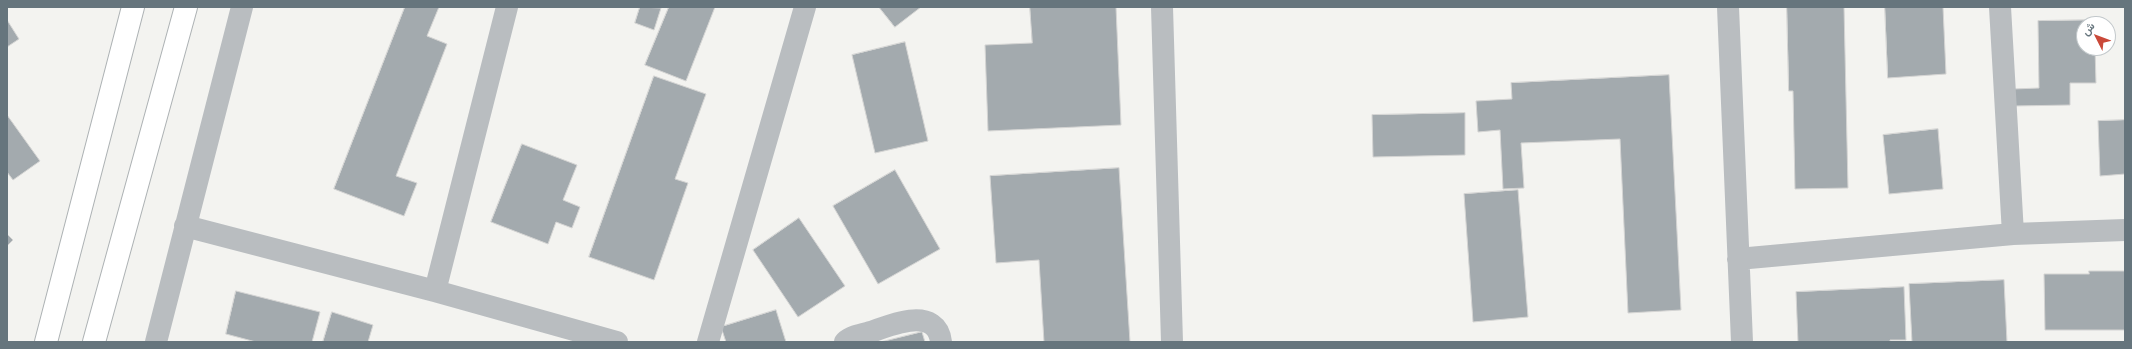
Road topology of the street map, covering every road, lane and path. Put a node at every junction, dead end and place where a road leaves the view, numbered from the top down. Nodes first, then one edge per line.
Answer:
1 (133, 7) edge
2 (186, 7) edge
3 (242, 7) edge
4 (507, 7) edge
5 (805, 7) edge
6 (1162, 7) edge
7 (1728, 7) edge
8 (2000, 7) edge
9 (185, 226) junction
10 (2125, 230) edge
11 (2013, 234) junction
12 (1738, 259) junction
13 (435, 291) junction
14 (46, 342) edge
15 (94, 342) edge
16 (156, 342) edge
17 (617, 342) edge
18 (708, 342) edge
19 (845, 342) edge
20 (940, 342) edge
21 (1172, 342) edge
22 (1742, 342) edge

1 - 14 main road
2 - 15 main road
3 - 9 street
4 - 13 street
5 - 18 street
6 - 21 street
7 - 12 street
8 - 11 street
9 - 13 street
9 - 16 street
10 - 11 street
11 - 12 street
12 - 22 street
13 - 17 street
19 - 20 street

